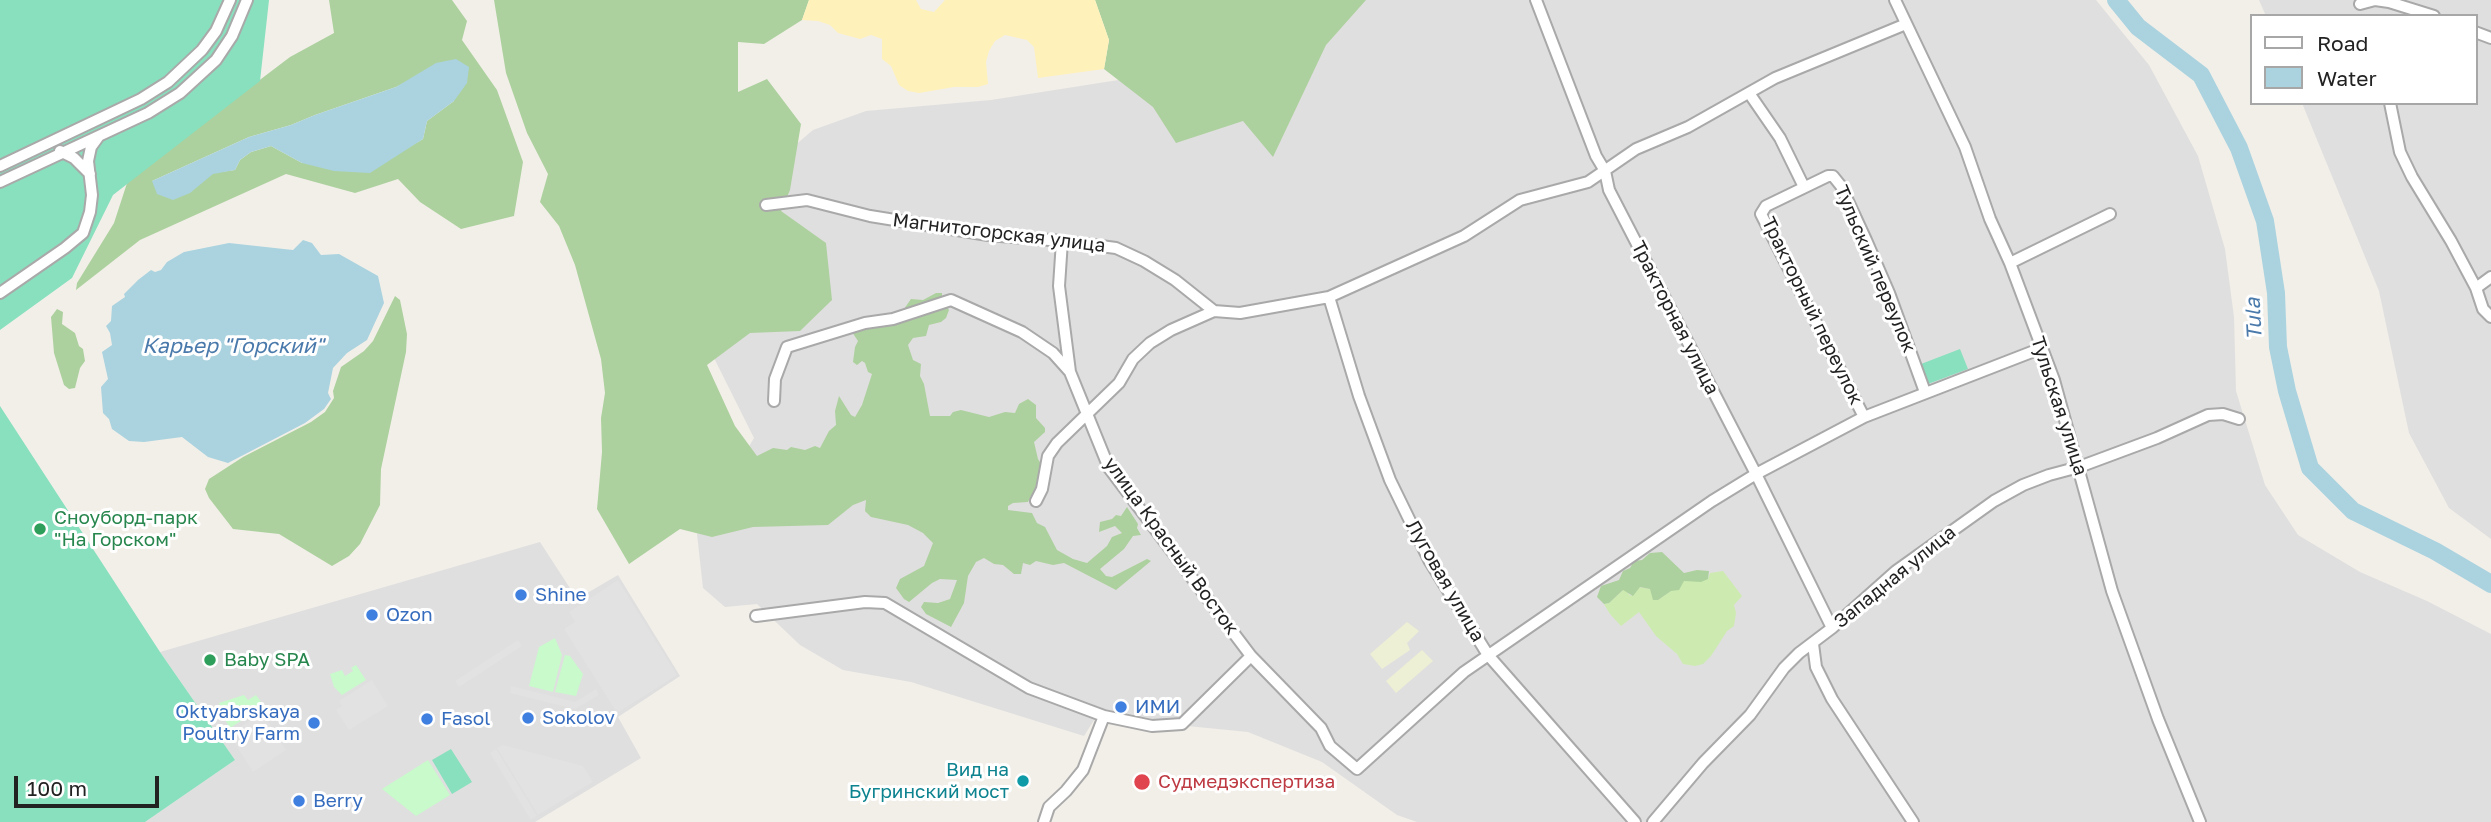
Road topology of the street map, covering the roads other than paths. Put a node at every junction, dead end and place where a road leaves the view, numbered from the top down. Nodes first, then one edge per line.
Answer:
1 (230, 0) edge
2 (247, 0) edge
3 (1536, 0) edge
4 (1895, 0) edge
5 (2359, 2) edge
6 (2428, 14) edge
7 (1906, 24) junction
8 (1749, 93) junction
9 (141, 100) junction
10 (2390, 105) edge
11 (148, 113) junction
12 (101, 134) junction
13 (55, 139) junction
14 (61, 153) junction
15 (0, 166) edge
16 (1605, 171) junction
17 (90, 174) junction
18 (0, 182) edge
19 (1804, 187) junction
20 (766, 205) dead end
21 (2110, 214) dead end
22 (1062, 241) junction
23 (2010, 263) junction
24 (2491, 277) edge
25 (2476, 288) junction
26 (0, 293) edge
27 (1329, 297) junction
28 (1214, 311) junction
29 (2491, 317) edge
30 (2042, 348) junction
31 (1070, 372) junction
32 (1925, 392) junction
33 (774, 401) dead end
34 (1088, 415) junction
35 (1864, 417) junction
36 (2239, 419) dead end
37 (2079, 467) junction
38 (1756, 474) junction
39 (1036, 501) dead end
40 (757, 616) dead end
41 (1832, 628) junction
42 (1813, 644) junction
43 (1488, 655) junction
44 (1251, 656) junction
45 (1104, 716) junction
46 (1044, 822) edge
47 (1635, 822) edge
48 (1653, 822) edge
49 (1913, 822) edge
50 (2200, 822) edge

1 - 9 street
2 - 11 street
3 - 16 street, Тракторная улица
4 - 7 street, Тульская улица
5 - 6 street
7 - 8 street
7 - 23 street, Тульская улица
8 - 16 street
8 - 19 street
9 - 11 street
9 - 13 street
10 - 25 street
11 - 12 street
12 - 14 street
12 - 17 street
13 - 14 street
13 - 15 street
14 - 17 street
14 - 18 street
16 - 27 street
16 - 38 street, Тракторная улица
17 - 26 street
19 - 32 street, Тульский переулок
19 - 35 street, Тракторный переулок
20 - 22 street, Магнитогорская улица
21 - 23 street
22 - 28 street, Магнитогорская улица
22 - 31 street, улица Красный Восток
23 - 30 street, Тульская улица
24 - 25 street
25 - 29 street
27 - 28 street
27 - 43 street, Луговая улица
28 - 34 street
30 - 32 street
30 - 37 street, Тульская улица
31 - 33 street
31 - 34 street, улица Красный Восток
32 - 35 street
34 - 39 street
34 - 44 street, улица Красный Восток
35 - 38 street
36 - 37 street, Западная улица
37 - 41 street, Западная улица
37 - 50 street, Тульская улица
38 - 41 street, Тракторная улица
38 - 43 street
40 - 45 street
41 - 42 street, Западная улица
42 - 48 street, Западная улица
42 - 49 street
43 - 44 street, улица Красный Восток
43 - 47 street, Луговая улица
44 - 45 street
45 - 46 street

